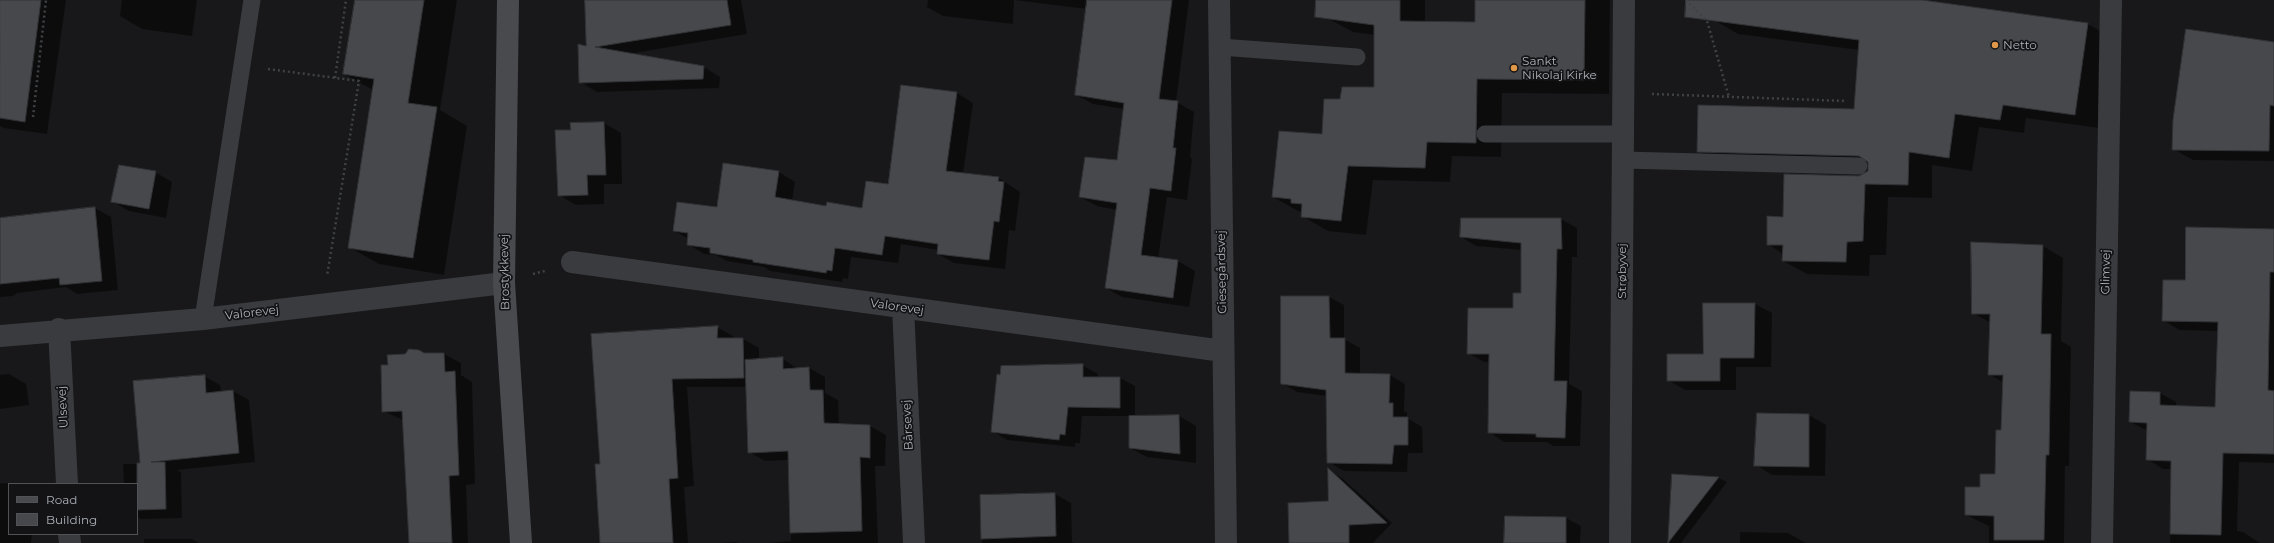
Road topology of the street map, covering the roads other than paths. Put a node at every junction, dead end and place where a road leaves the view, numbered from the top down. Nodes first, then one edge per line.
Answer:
1 (252, 0) edge
2 (508, 0) edge
3 (1219, 0) edge
4 (1624, 0) edge
5 (2111, 0) edge
6 (1220, 48) junction
7 (1356, 57) dead end
8 (1485, 134) dead end
9 (1623, 134) junction
10 (1623, 160) junction
11 (1859, 166) dead end
12 (572, 262) road end
13 (504, 283) junction
14 (903, 308) junction
15 (203, 319) junction
16 (59, 330) junction
17 (0, 336) edge
18 (1223, 351) junction
19 (67, 483) edge
20 (521, 543) edge
21 (914, 543) edge
22 (1226, 543) edge
23 (1620, 543) edge
24 (2102, 543) edge

1 - 15 lane
2 - 13 street, Brostykkevej
3 - 6 street, Giesegårdsvej
4 - 9 street, Strøbyvej
5 - 24 street, Glimvej
6 - 7 lane
6 - 18 street, Giesegårdsvej
8 - 9 lane
9 - 10 street, Strøbyvej
10 - 11 lane
10 - 23 street, Strøbyvej
12 - 14 street, Valorevej
13 - 15 street, Valorevej
13 - 20 street, Brostykkevej
14 - 18 street, Valorevej
14 - 21 street, Bårsevej
15 - 16 street, Valorevej
16 - 17 street, Valorevej
16 - 19 street, Ulsevej
18 - 22 street, Giesegårdsvej

